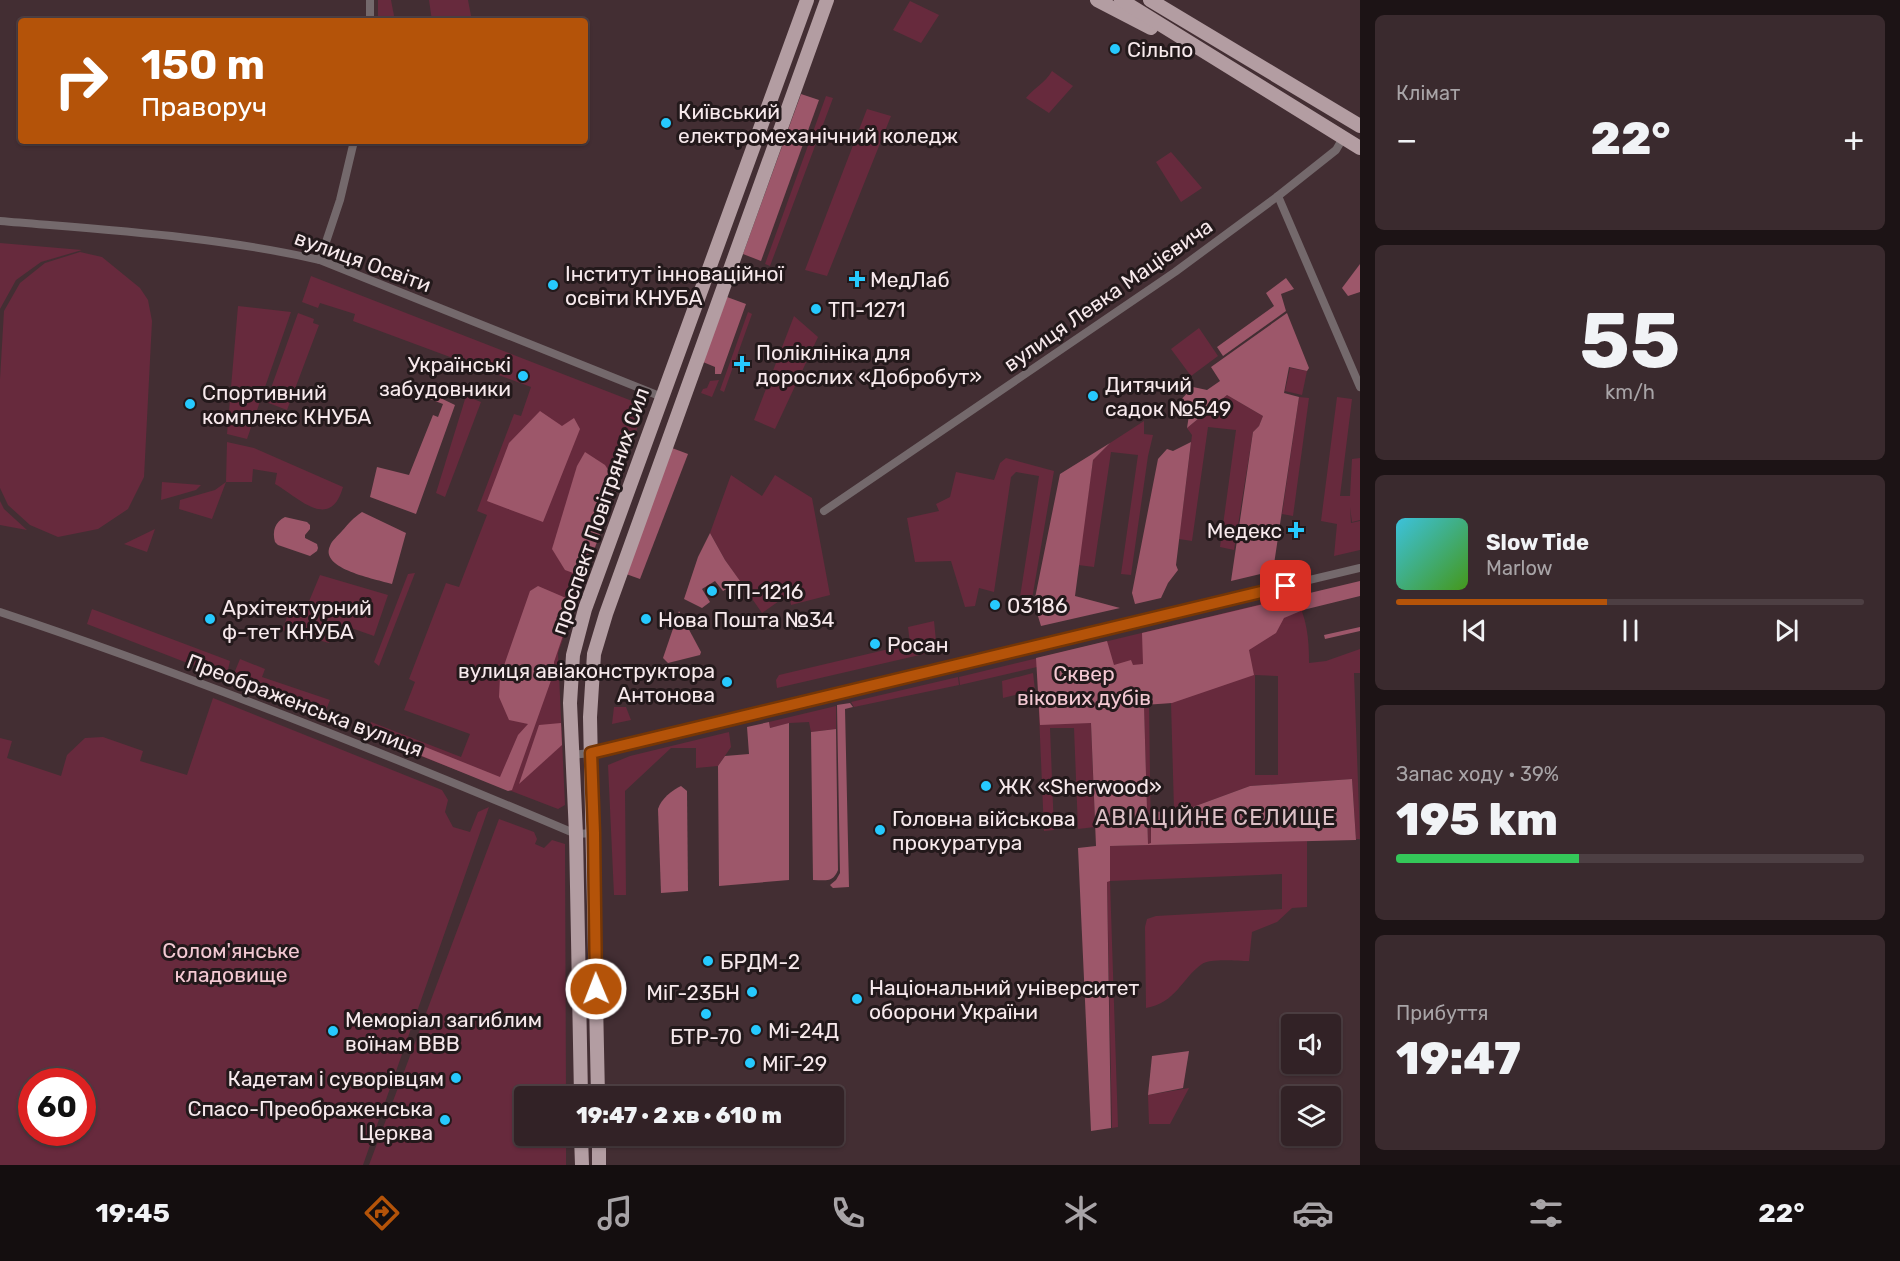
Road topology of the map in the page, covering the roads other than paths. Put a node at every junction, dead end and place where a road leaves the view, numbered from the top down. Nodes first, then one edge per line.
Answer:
1 (370, 0) edge
2 (807, 0) edge
3 (827, 0) edge
4 (1097, 0) edge
5 (1121, 0) edge
6 (1150, 0) edge
7 (1164, 0) edge
8 (370, 18) edge
9 (1221, 44) junction
10 (1211, 56) junction
11 (1360, 126) edge
12 (1343, 138) junction
13 (353, 144) edge
14 (1360, 148) edge
15 (1278, 196) junction
16 (0, 221) edge
17 (320, 260) junction
18 (1360, 387) edge
19 (662, 397) junction
20 (824, 511) dead end
21 (1360, 568) edge
22 (0, 612) edge
23 (591, 753) junction
24 (571, 756) junction
25 (594, 833) junction
26 (576, 834) junction
27 (580, 1086) edge
28 (598, 1086) edge
29 (581, 1146) edge
30 (599, 1146) edge
31 (582, 1165) edge
32 (599, 1165) edge

1 - 8 street
2 - 19 main road, проспект Повітряних Сил
3 - 23 main road, проспект Повітряних Сил
4 - 10 main road
5 - 10 main road
6 - 9 main road
7 - 9 main road
9 - 11 main road
10 - 12 main road
12 - 14 main road
12 - 15 street, вулиця Левка Мацієвича
13 - 17 street
15 - 18 street
15 - 20 street, вулиця Левка Мацієвича
16 - 17 street, вулиця Освіти
17 - 19 street, вулиця Освіти
19 - 24 main road, проспект Повітряних Сил
21 - 23 street
22 - 26 street, Преображенська вулиця
23 - 24 street
23 - 25 main road, проспект Повітряних Сил
24 - 26 main road, проспект Повітряних Сил
25 - 26 street, Преображенська вулиця
25 - 28 main road, проспект Повітряних Сил
26 - 27 main road, проспект Повітряних Сил
29 - 31 main road
30 - 32 main road

